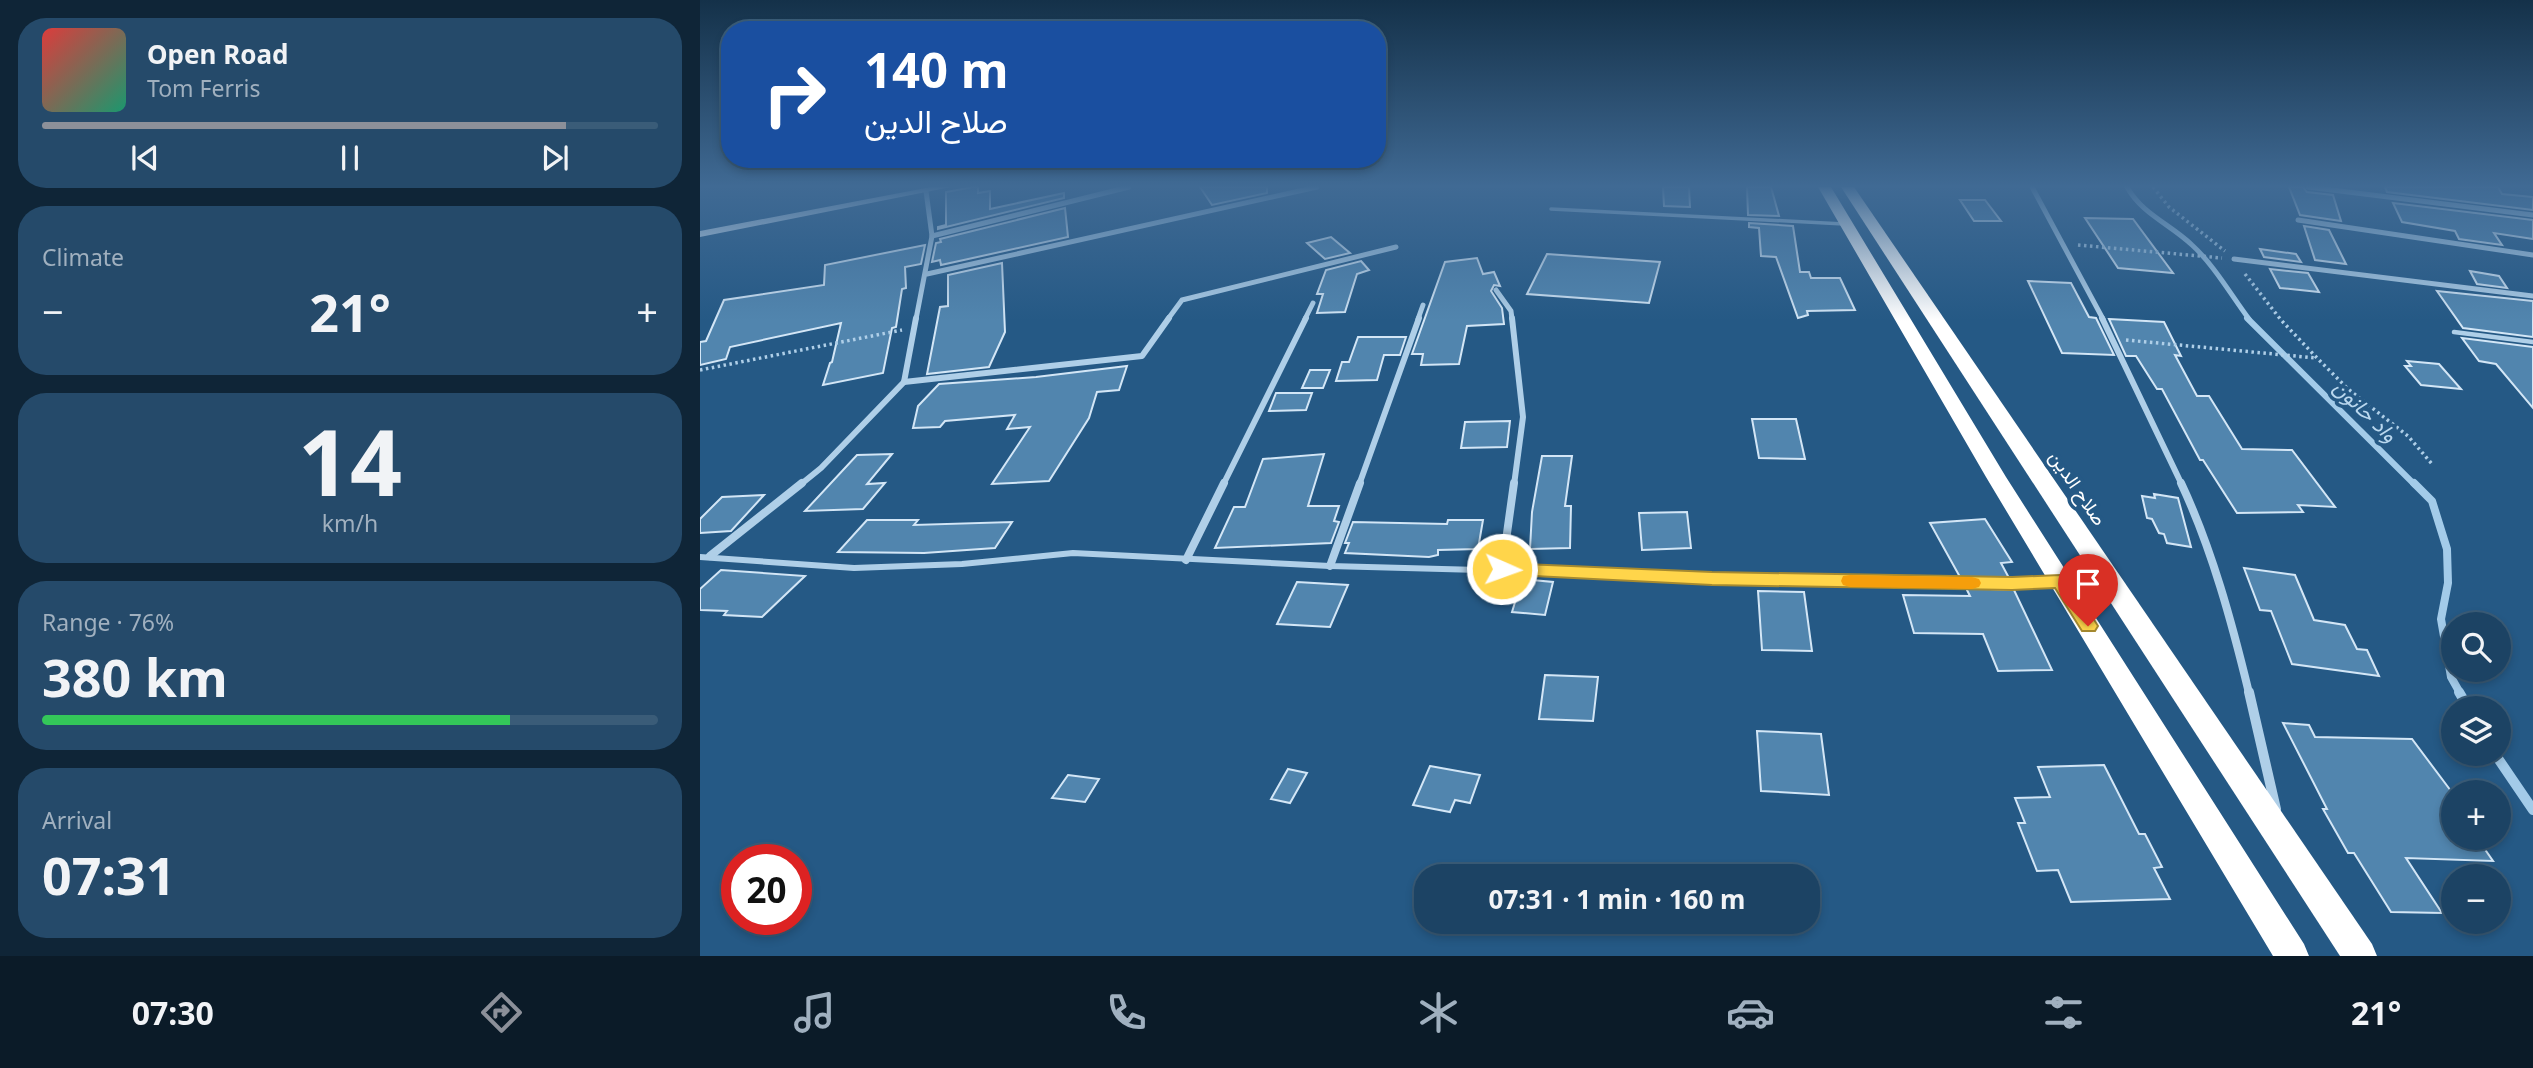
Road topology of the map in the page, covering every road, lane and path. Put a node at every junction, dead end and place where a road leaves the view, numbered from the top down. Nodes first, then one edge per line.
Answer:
1 (931, 232) edge
2 (950, 232) edge
3 (1117, 232) edge
4 (1852, 232) edge
5 (1877, 232) edge
6 (2056, 232) edge
7 (2203, 232) edge
8 (2376, 232) edge
9 (932, 236) junction
10 (2063, 245) junction
11 (1396, 247) dead end
12 (2533, 255) edge
13 (2234, 259) junction
14 (927, 274) junction
15 (1496, 290) dead end
16 (2533, 296) edge
17 (1313, 303) dead end
18 (1423, 305) dead end
19 (916, 327) junction
20 (2454, 332) dead end
21 (2114, 340) junction
22 (2533, 342) edge
23 (2317, 358) junction
24 (700, 370) edge
25 (904, 382) junction
26 (2432, 464) dead end
27 (710, 556) junction
28 (700, 557) edge
29 (1186, 560) junction
30 (1330, 566) junction
31 (1502, 569) junction
32 (2060, 581) junction
33 (2284, 841) junction
34 (2292, 956) edge
35 (2360, 956) edge

1 - 9 street
2 - 9 street
3 - 14 street
4 - 32 highway
5 - 33 highway, صلاح الدين
6 - 10 street
7 - 13 path
8 - 12 street
9 - 14 street
10 - 13 path
10 - 21 street
11 - 25 street
13 - 16 street
13 - 23 path
14 - 19 street
15 - 31 street
17 - 29 street
18 - 30 street
19 - 24 path
19 - 25 street
20 - 22 lane
21 - 23 path
21 - 33 street
23 - 26 path
25 - 27 street
27 - 28 lane
27 - 29 lane
29 - 30 lane
30 - 31 lane
31 - 32 lane
32 - 34 highway
33 - 35 highway, صلاح الدين

